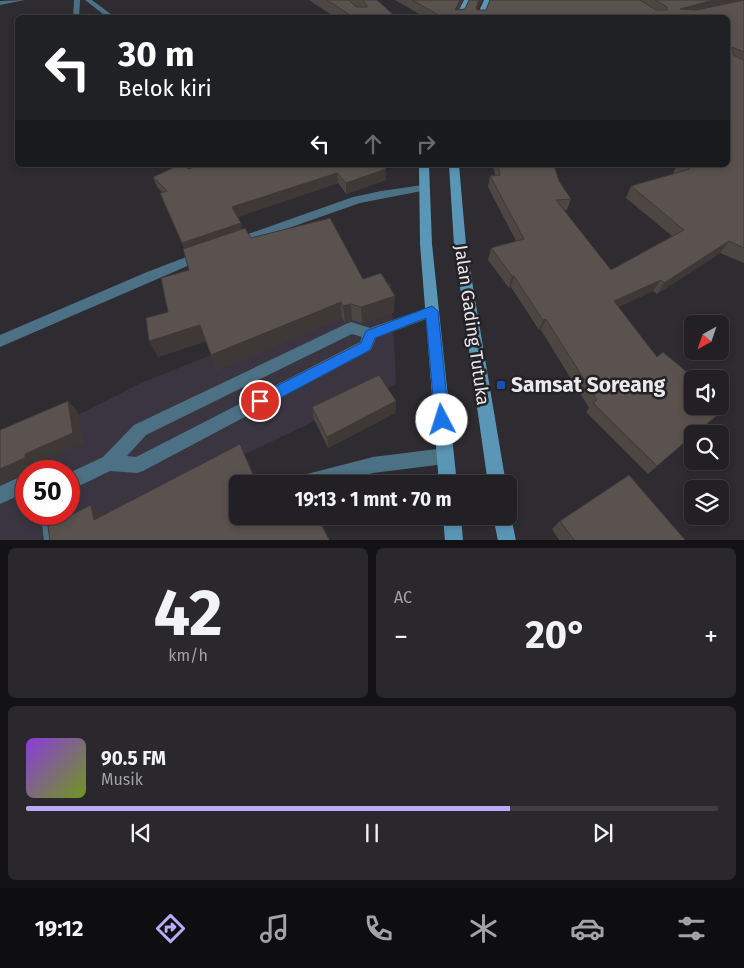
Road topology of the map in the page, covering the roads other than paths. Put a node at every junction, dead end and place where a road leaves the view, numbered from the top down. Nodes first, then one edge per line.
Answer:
1 (22, 0) edge
2 (77, 0) edge
3 (88, 0) edge
4 (467, 0) edge
5 (487, 0) edge
6 (0, 3) edge
7 (76, 15) edge
8 (109, 15) edge
9 (460, 15) edge
10 (480, 15) edge
11 (424, 167) edge
12 (454, 167) edge
13 (423, 188) junction
14 (432, 311) junction
15 (370, 334) junction
16 (0, 341) edge
17 (445, 456) junction
18 (110, 462) junction
19 (335, 475) edge
20 (447, 475) edge
21 (496, 475) edge
22 (80, 477) edge
23 (15, 488) edge
24 (0, 495) edge
25 (51, 525) edge
26 (453, 525) edge
27 (504, 525) edge
28 (53, 540) edge
29 (454, 540) edge
30 (507, 540) edge

1 - 6 street
2 - 7 street
3 - 8 street
4 - 9 main road
5 - 10 main road
11 - 13 main road, Jalan Gading Tutuka
12 - 21 main road, Jalan Gading Tutuka
13 - 14 main road, Jalan Gading Tutuka
13 - 16 street
14 - 15 street
14 - 17 main road, Jalan Gading Tutuka
15 - 18 street
15 - 18 street
17 - 19 street
17 - 20 main road, Jalan Gading Tutuka
18 - 22 street
23 - 24 street
25 - 28 street
26 - 29 main road
27 - 30 main road

